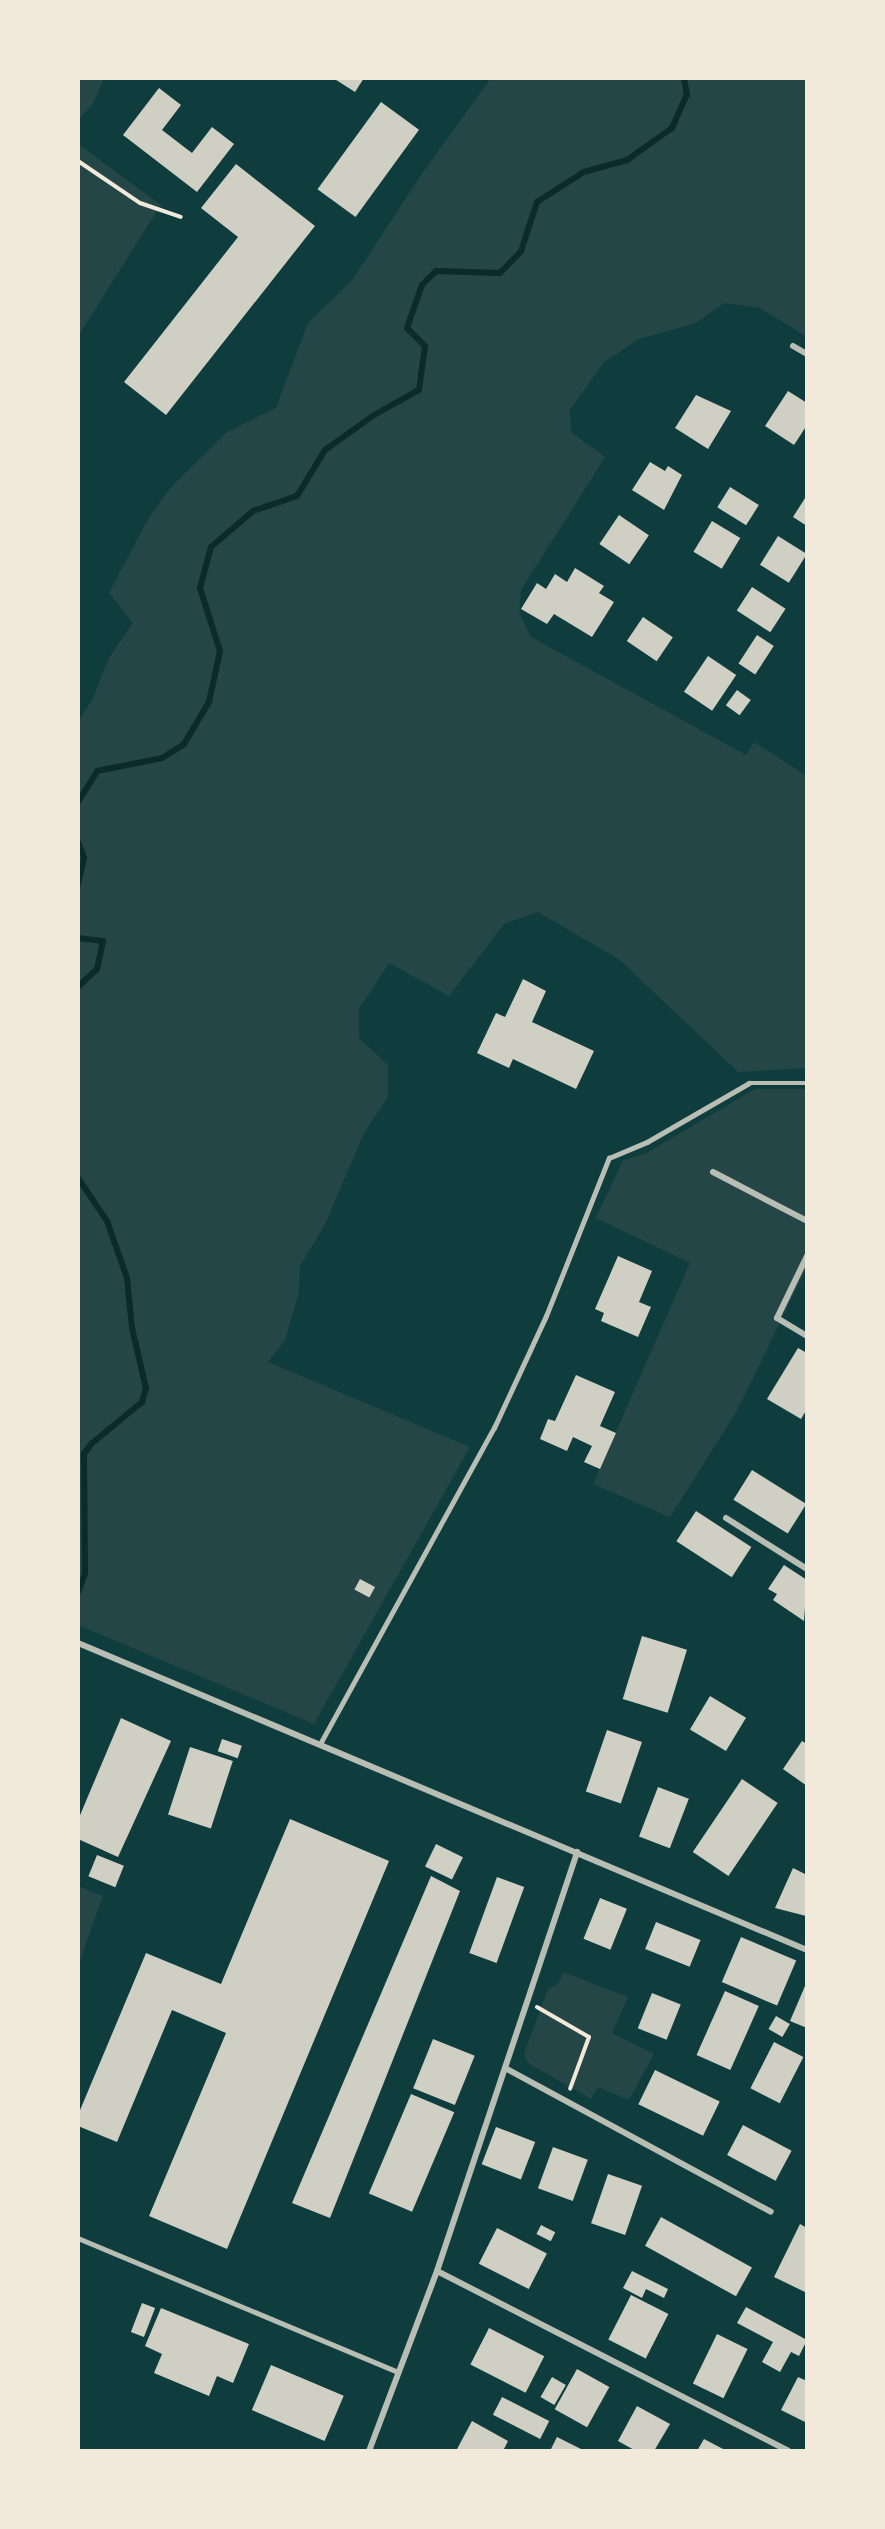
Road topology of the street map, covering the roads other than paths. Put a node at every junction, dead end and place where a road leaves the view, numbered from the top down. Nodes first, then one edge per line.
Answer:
1 (793, 346) dead end
2 (807, 354) edge
3 (807, 1083) edge
4 (714, 1172) dead end
5 (807, 1221) edge
6 (807, 1256) edge
7 (807, 1336) edge
8 (726, 1518) dead end
9 (807, 1569) edge
10 (78, 1643) edge
11 (320, 1744) junction
12 (577, 1852) junction
13 (807, 1950) edge
14 (505, 2068) junction
15 (771, 2212) dead end
16 (78, 2238) edge
17 (437, 2271) junction
18 (398, 2372) junction
19 (369, 2451) edge
20 (788, 2451) edge

1 - 2 street
3 - 11 lane
4 - 5 street
6 - 7 street
8 - 9 street
10 - 11 street
11 - 12 street
12 - 13 street
12 - 14 street
14 - 15 street
14 - 17 street
16 - 18 lane
17 - 18 street
17 - 20 street
18 - 19 street

